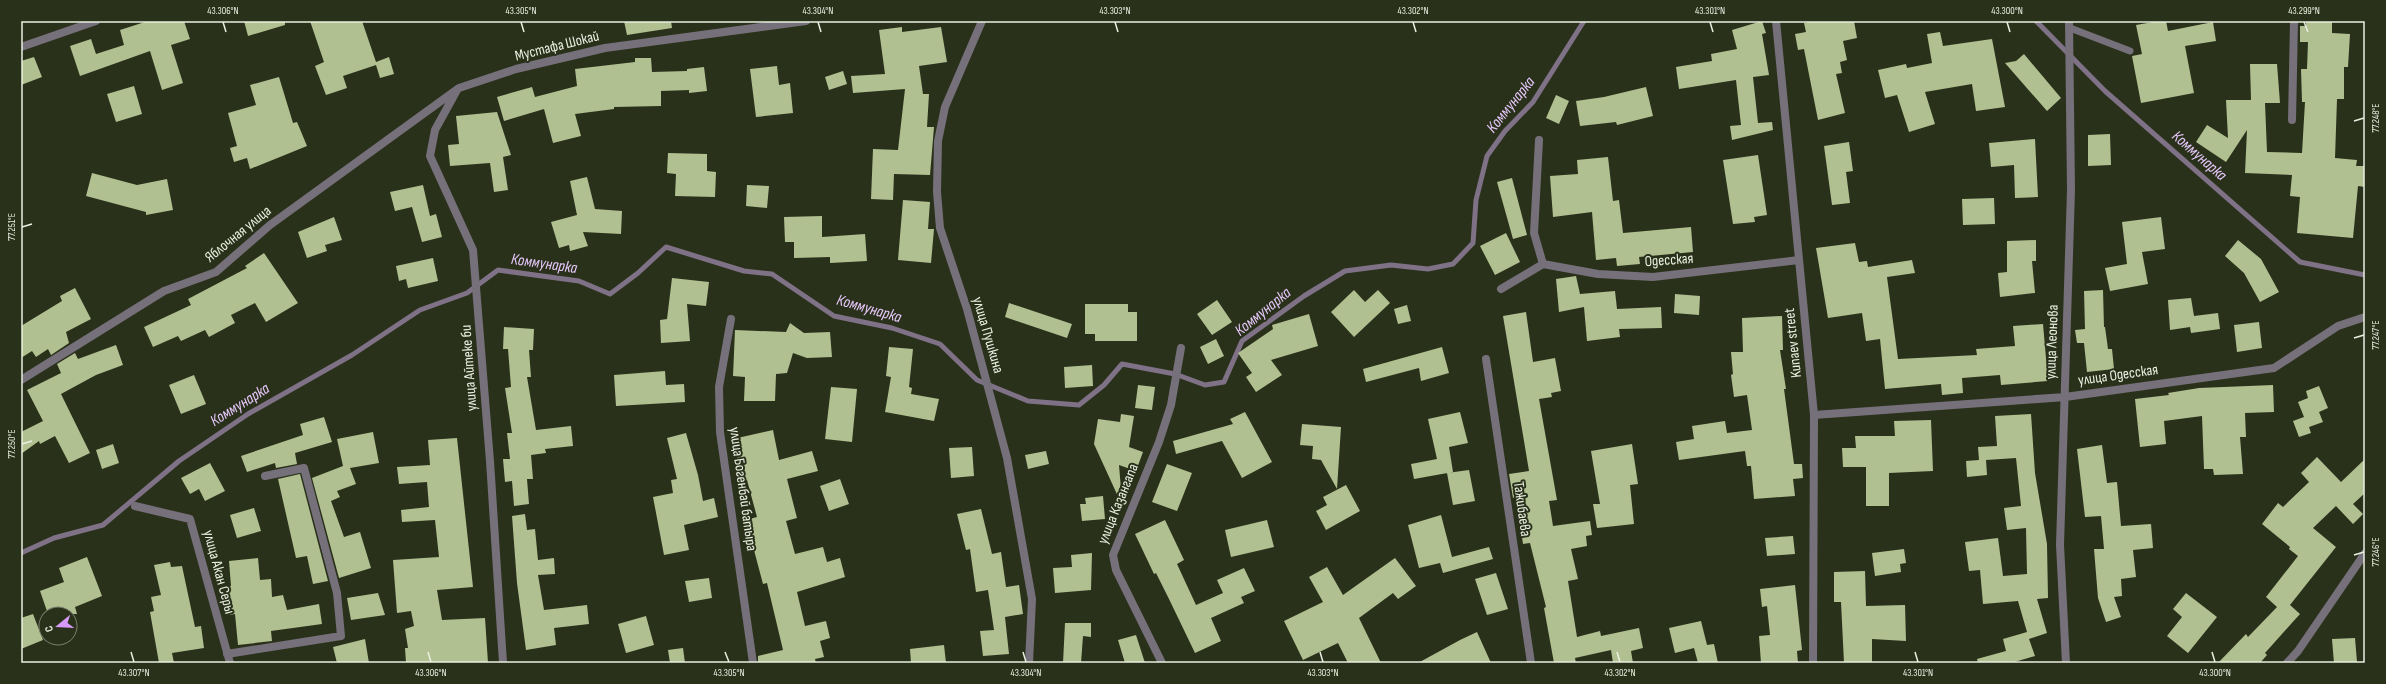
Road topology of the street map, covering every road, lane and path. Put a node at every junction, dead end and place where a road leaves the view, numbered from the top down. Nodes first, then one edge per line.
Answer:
1 (96, 21) edge
2 (806, 21) edge
3 (982, 21) edge
4 (1776, 21) edge
5 (2294, 21) edge
6 (2069, 25) edge
7 (21, 47) edge
8 (2130, 51) dead end
9 (459, 88) junction
10 (2292, 120) dead end
11 (1539, 140) dead end
12 (1799, 260) junction
13 (1543, 264) junction
14 (1501, 289) dead end
15 (2365, 317) edge
16 (731, 319) dead end
17 (1181, 348) dead end
18 (1486, 358) dead end
19 (21, 380) edge
20 (2065, 397) junction
21 (1814, 415) junction
22 (264, 476) dead end
23 (135, 506) dead end
24 (2365, 553) edge
25 (227, 654) junction
26 (230, 663) edge
27 (503, 663) edge
28 (753, 663) edge
29 (1030, 663) edge
30 (1162, 663) edge
31 (1531, 663) edge
32 (1813, 663) edge
33 (2066, 663) edge
34 (2287, 663) edge

1 - 7 street
2 - 9 street, Мустафа Шокай
3 - 29 street, улица Пушкина
4 - 12 street, Kunaev street
5 - 10 street
6 - 8 lane
6 - 20 street, улица Леонова
9 - 19 street, Яблочная улица
9 - 27 street, улица Айтеке би
11 - 13 street
12 - 13 street, Одесская
12 - 21 street, Kunaev street
13 - 14 street
15 - 20 street, улица Одесская
16 - 28 street, улица Богенбай батыра
17 - 30 street, улица Казангапа
18 - 31 street, Тажибаева
20 - 21 street, улица Одесская
20 - 33 street, улица Леонова
21 - 32 street, Kunaev street
22 - 25 street
23 - 25 street, улица Акан Серы
24 - 34 street
25 - 26 street, улица Акан Серы

